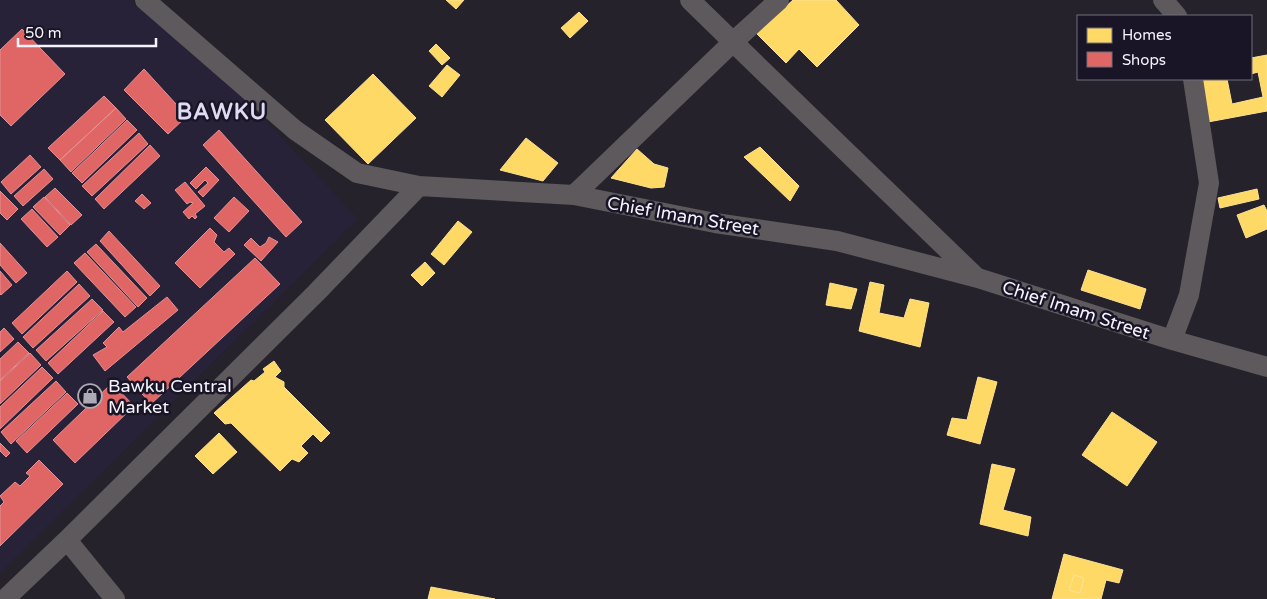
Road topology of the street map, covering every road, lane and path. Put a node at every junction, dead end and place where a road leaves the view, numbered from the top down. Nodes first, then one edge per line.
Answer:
1 (145, 0) edge
2 (690, 0) edge
3 (779, 0) edge
4 (1162, 0) edge
5 (1176, 15) edge
6 (733, 42) junction
7 (1194, 80) edge
8 (419, 186) junction
9 (574, 196) junction
10 (978, 278) junction
11 (1172, 340) junction
12 (1267, 367) edge
13 (67, 540) junction
14 (5, 599) edge
15 (115, 599) edge

1 - 8 street, Chief Imam Street
2 - 6 street
3 - 6 street
4 - 5 street
6 - 9 street
6 - 10 street
7 - 11 street
8 - 9 street, Chief Imam Street
8 - 13 street
9 - 10 street, Chief Imam Street
10 - 11 street, Chief Imam Street
11 - 12 street, Chief Imam Street
13 - 14 street
13 - 15 street

